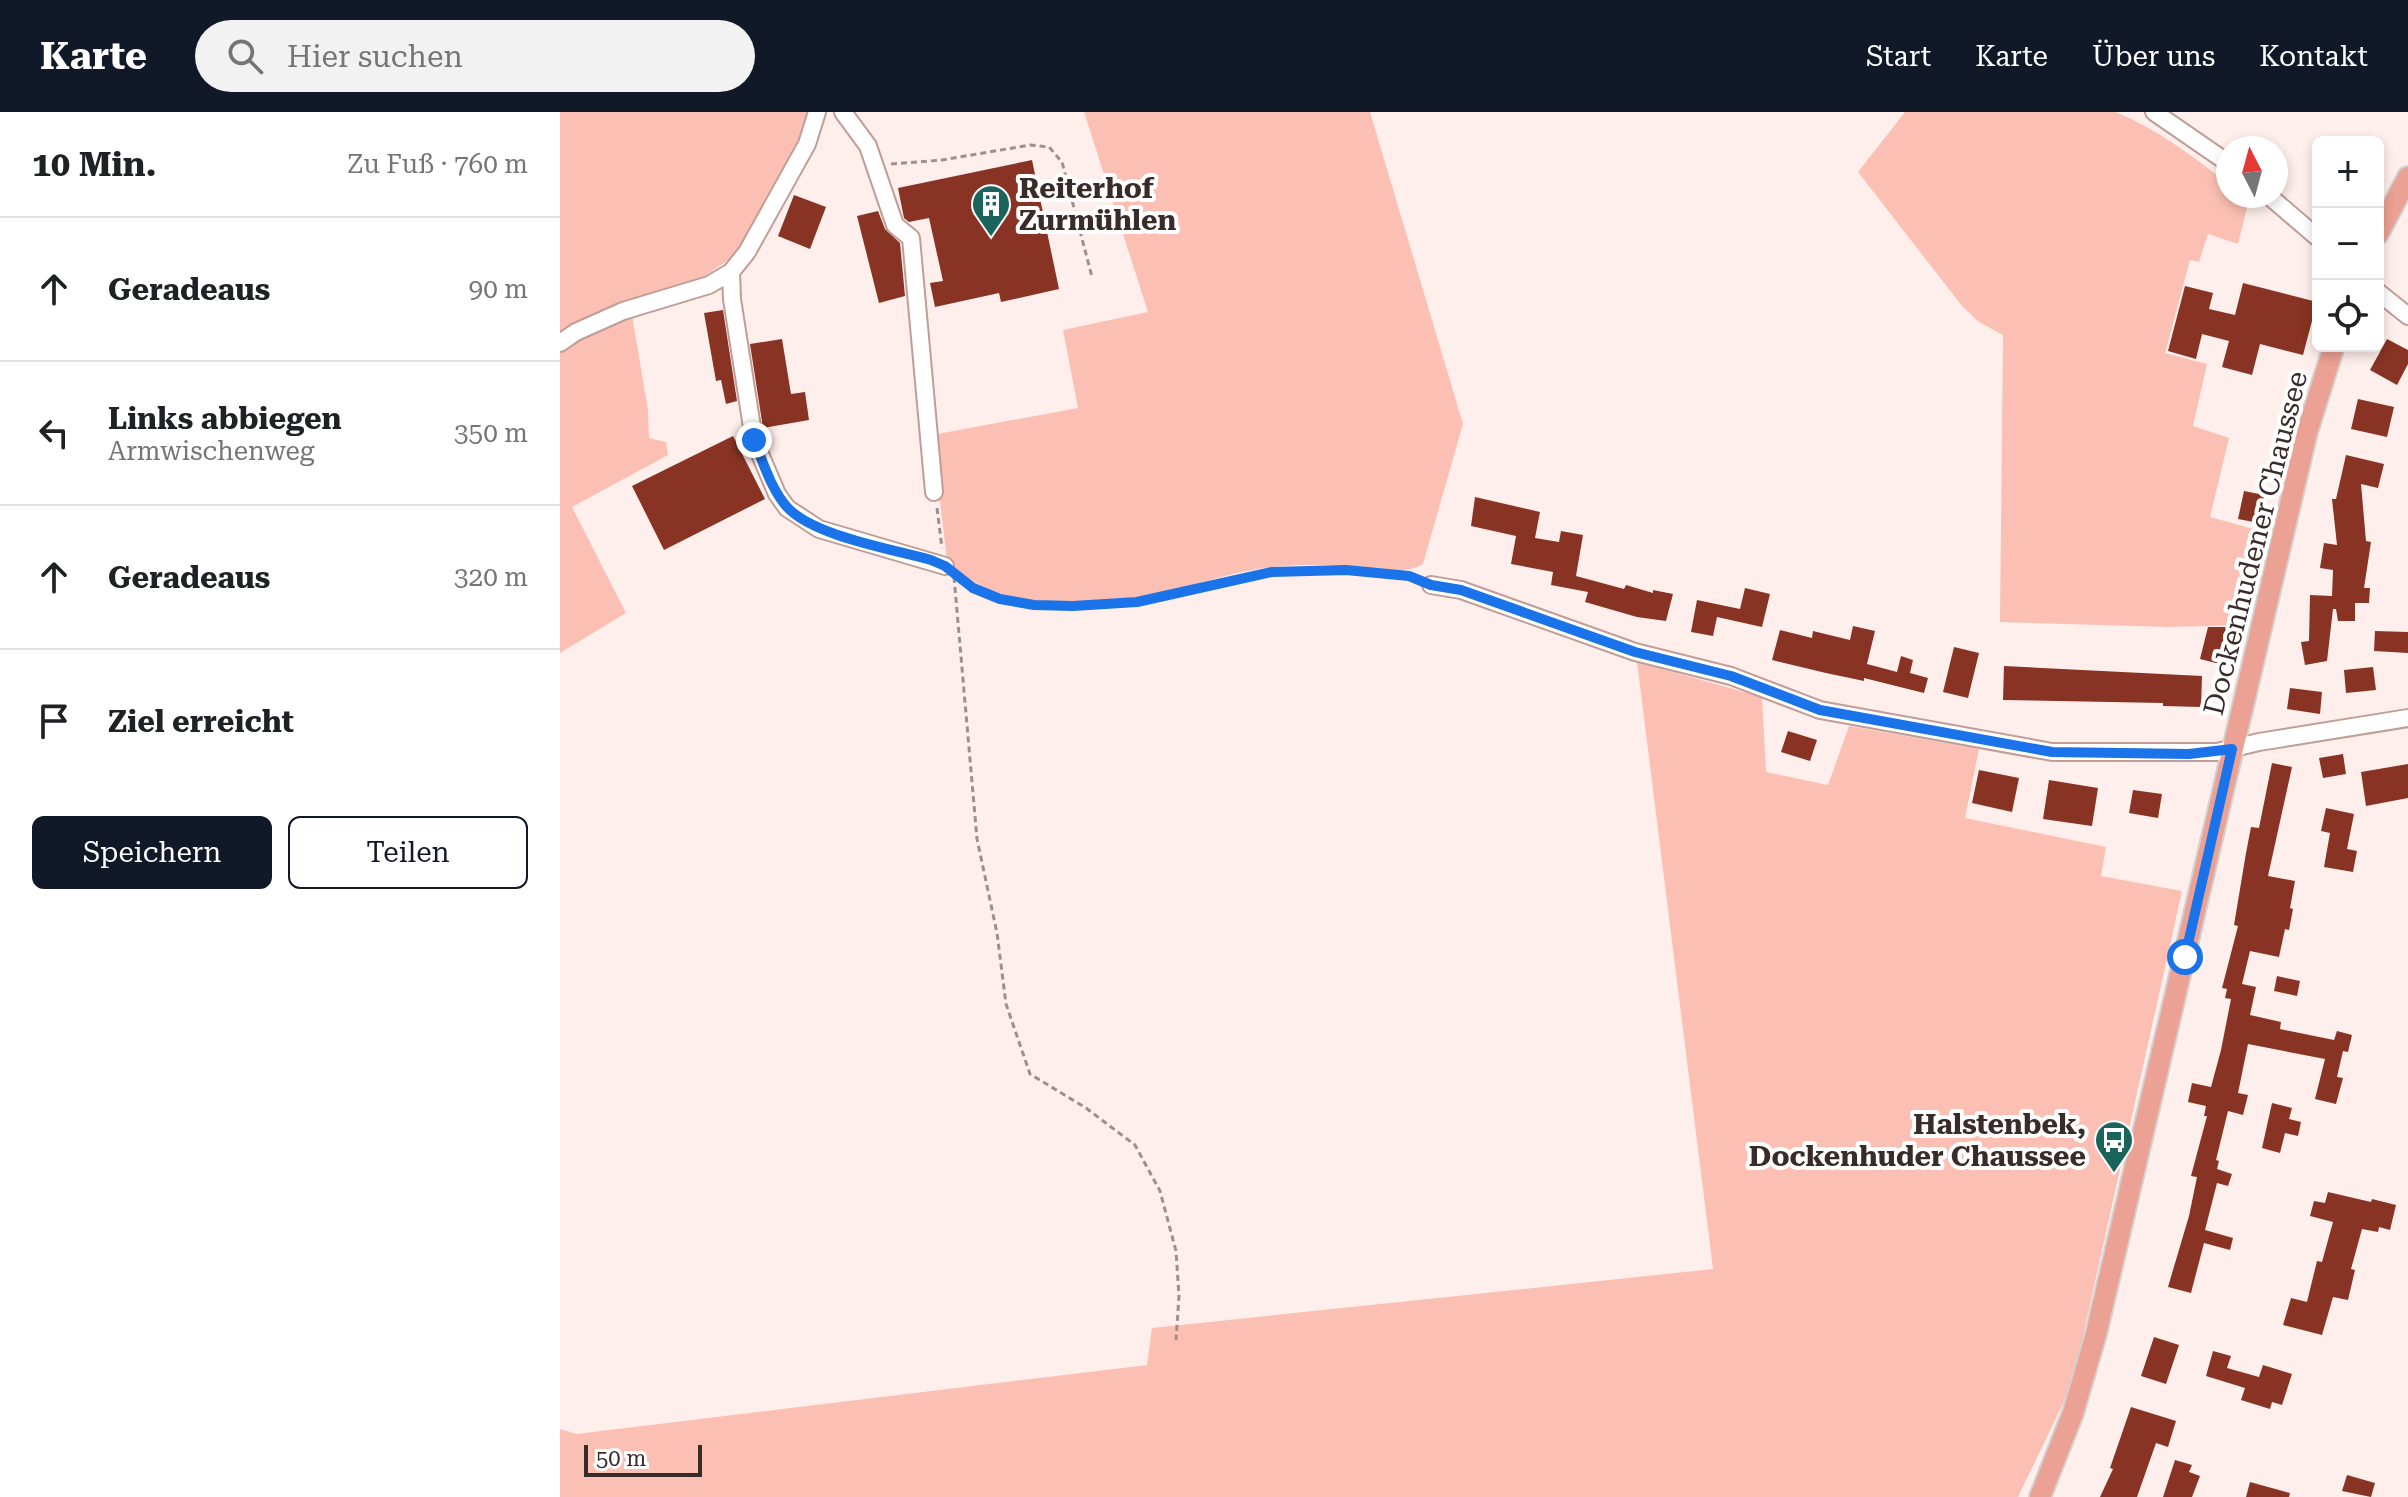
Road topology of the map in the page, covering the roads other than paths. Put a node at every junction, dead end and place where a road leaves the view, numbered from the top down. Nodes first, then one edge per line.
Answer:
1 (817, 112) edge
2 (843, 112) edge
3 (2154, 112) edge
4 (2216, 155) edge
5 (2408, 177) edge
6 (2283, 208) edge
7 (2384, 223) edge
8 (2312, 233) edge
9 (731, 272) junction
10 (2384, 297) edge
11 (2408, 316) edge
12 (560, 343) edge
13 (2332, 352) edge
14 (934, 492) road end
15 (945, 566) road end
16 (1431, 585) road end
17 (2408, 718) edge
18 (2232, 749) junction
19 (2040, 1497) edge

1 - 9 street
2 - 14 street
3 - 4 street
5 - 7 main road
6 - 8 street
9 - 12 street
9 - 15 street
10 - 11 street
13 - 18 main road, Dockenhudener Chaussee
16 - 18 street
17 - 18 street
18 - 19 main road, Dockenhudener Chaussee

